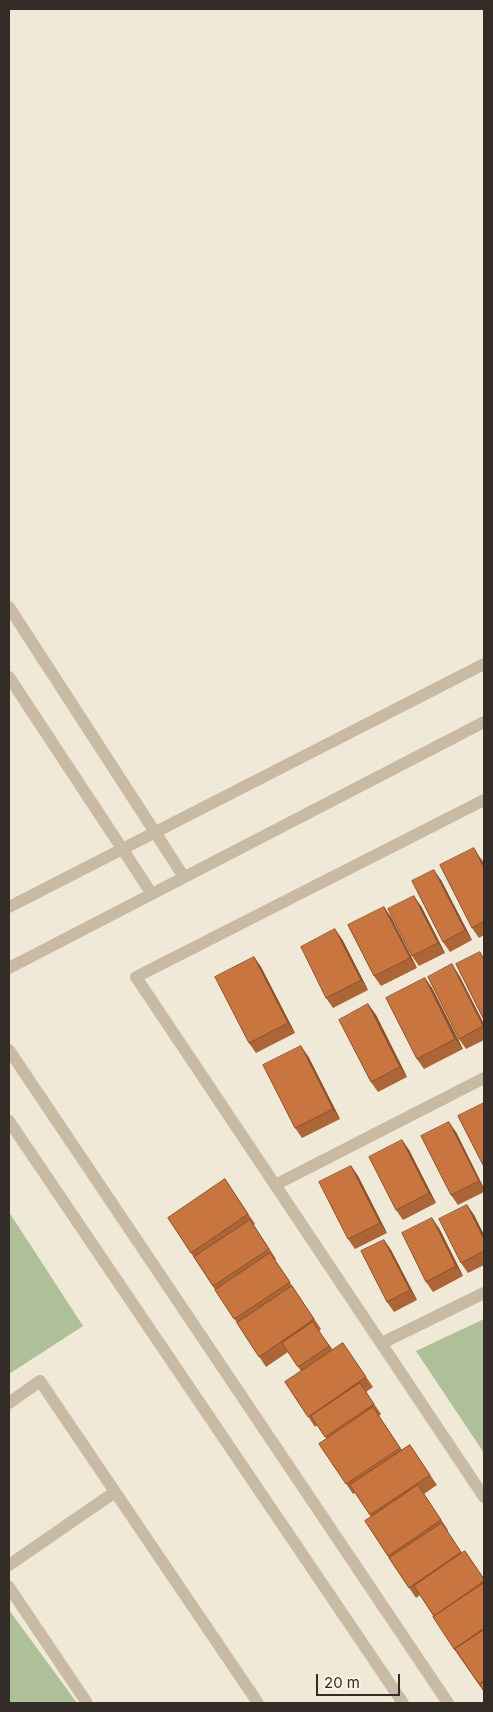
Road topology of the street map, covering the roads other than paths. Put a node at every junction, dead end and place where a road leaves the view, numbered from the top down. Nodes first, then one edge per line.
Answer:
1 (9, 607) edge
2 (484, 664) edge
3 (9, 677) edge
4 (484, 722) edge
5 (484, 800) edge
6 (156, 832) junction
7 (122, 849) junction
8 (184, 877) junction
9 (152, 894) junction
10 (9, 907) edge
11 (9, 968) edge
12 (9, 1050) edge
13 (484, 1078) edge
14 (9, 1121) edge
15 (275, 1185) junction
16 (484, 1293) edge
17 (382, 1343) junction
18 (9, 1403) edge
19 (115, 1492) junction
20 (484, 1497) edge
21 (9, 1565) edge
22 (9, 1587) edge
23 (87, 1703) edge
24 (258, 1703) edge
25 (403, 1703) edge
26 (448, 1703) edge

1 - 6 street
2 - 6 street
3 - 7 street
4 - 8 street
5 - 15 street
6 - 7 street
6 - 8 street
7 - 9 street
7 - 10 street
8 - 9 street
9 - 11 street
12 - 26 street
13 - 15 street
14 - 25 street
15 - 17 street
16 - 17 street
17 - 20 street
18 - 19 street
19 - 21 street
19 - 24 street
22 - 23 street

